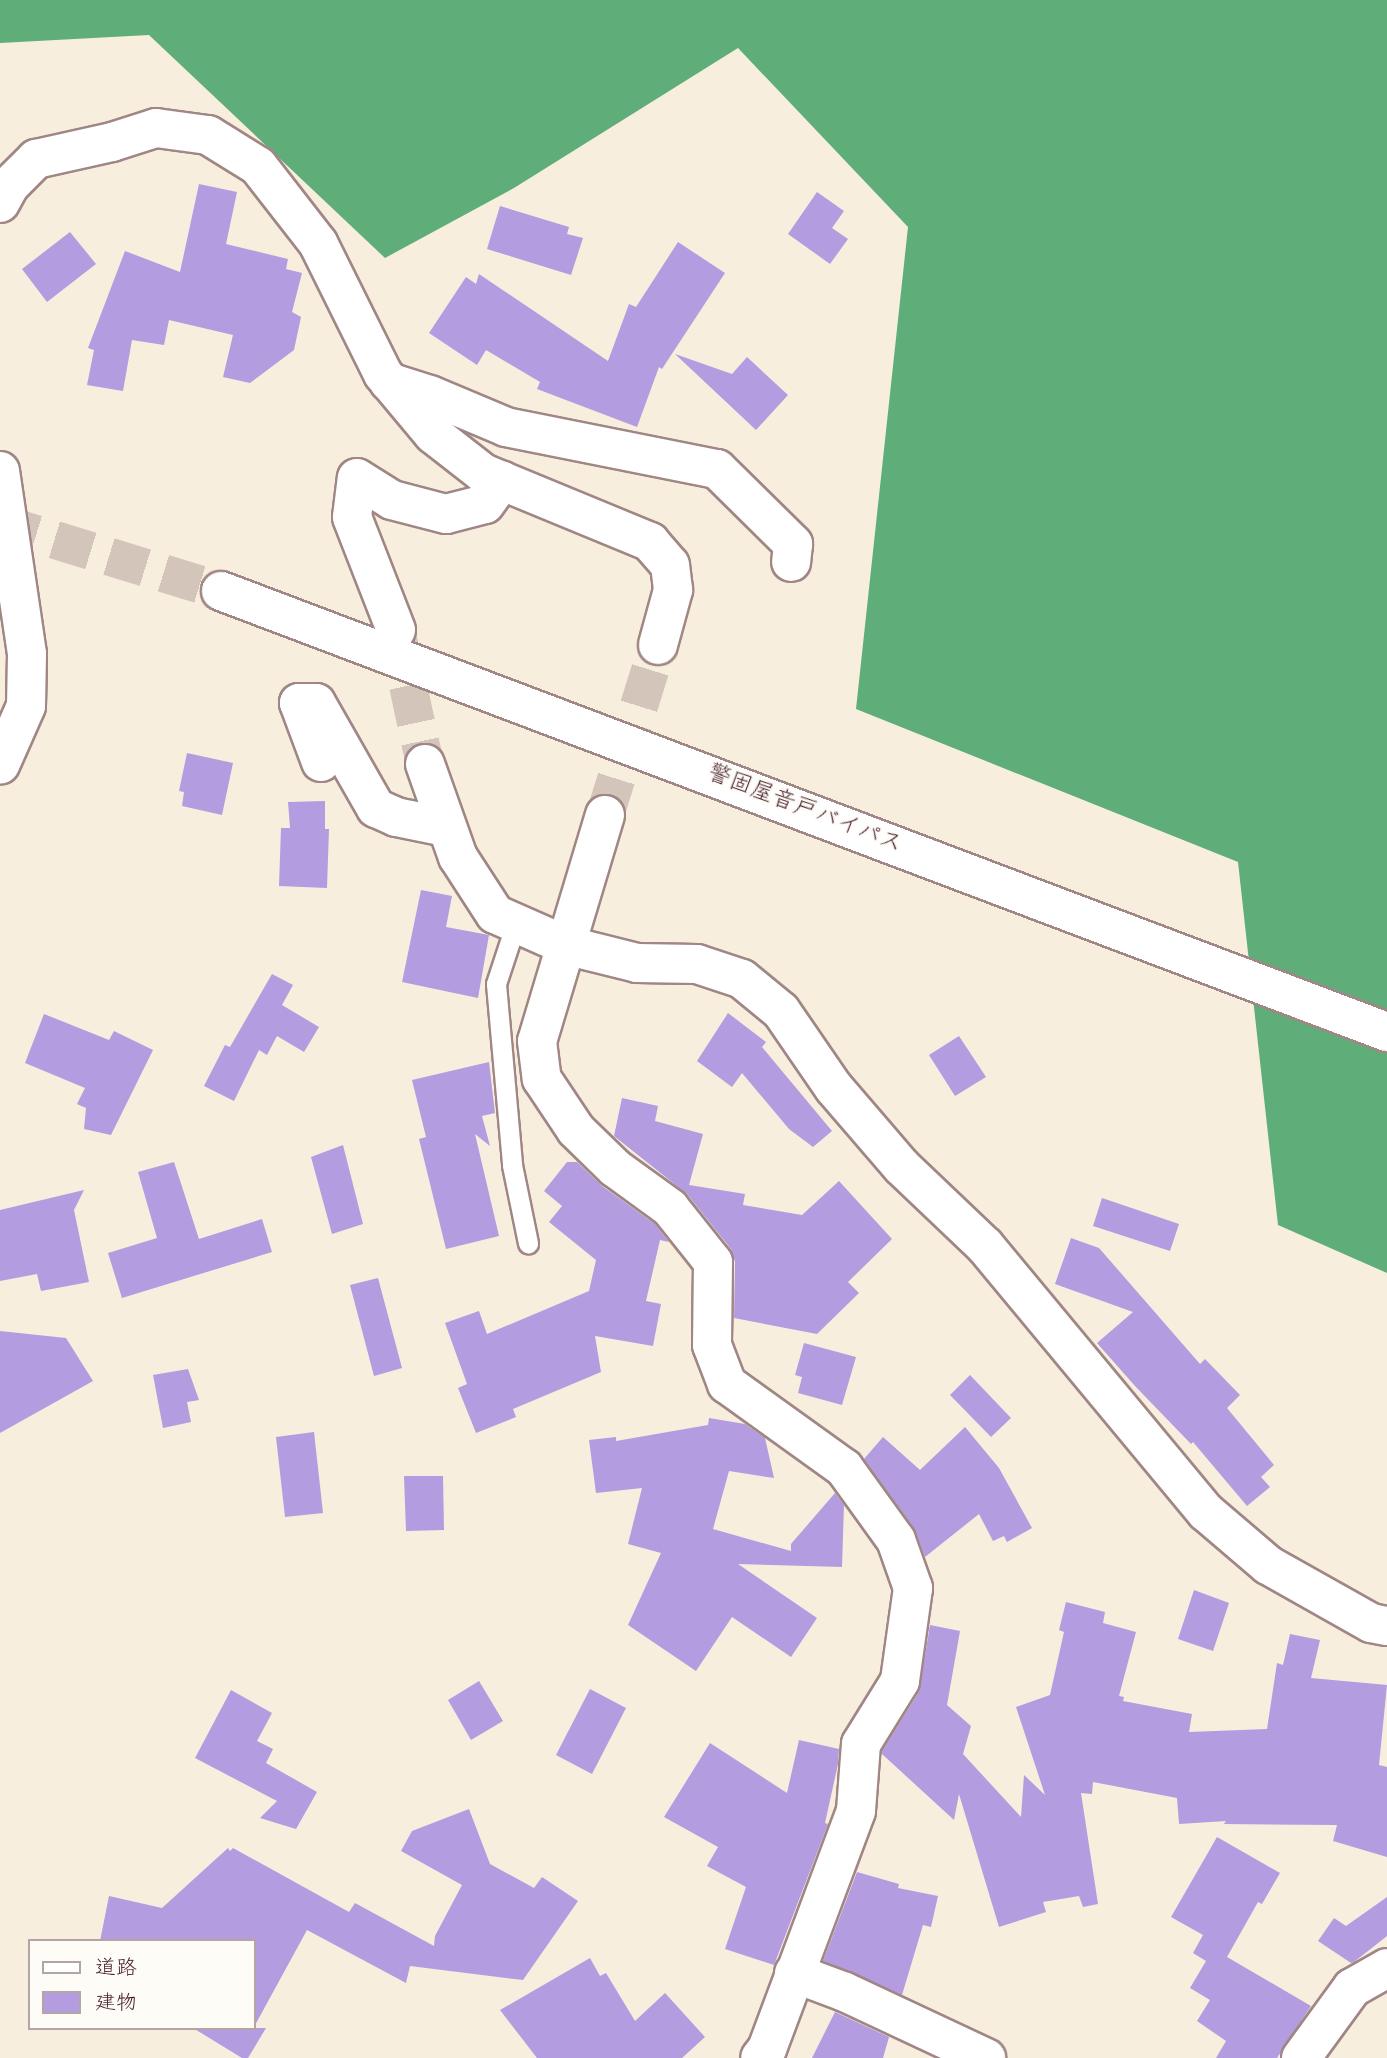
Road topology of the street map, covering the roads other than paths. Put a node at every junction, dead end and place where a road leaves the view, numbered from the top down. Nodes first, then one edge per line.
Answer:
1 (0, 203) edge
2 (389, 382) junction
3 (0, 471) edge
4 (502, 481) junction
5 (791, 562) dead end
6 (220, 592) tunnel mouth
7 (397, 630) tunnel mouth
8 (659, 645) tunnel mouth
9 (321, 762) dead end
10 (425, 764) tunnel mouth
11 (0, 765) edge
12 (605, 815) tunnel mouth
13 (446, 827) junction
14 (516, 923) junction
15 (565, 945) junction
16 (1387, 1032) edge
17 (528, 1243) dead end
18 (1387, 1626) edge
19 (1387, 1968) edge
20 (794, 1973) junction
21 (760, 2058) edge
22 (986, 2058) edge
23 (1301, 2058) edge

1 - 2 main road
2 - 4 main road
2 - 5 main road
3 - 11 main road
4 - 7 main road
4 - 8 main road
6 - 16 main road, 警固屋音戸バイパス
9 - 13 main road
10 - 13 main road
12 - 15 main road
13 - 14 main road
14 - 15 main road
14 - 17 lane
15 - 18 main road
15 - 20 main road
19 - 23 main road
20 - 21 main road
20 - 22 main road

